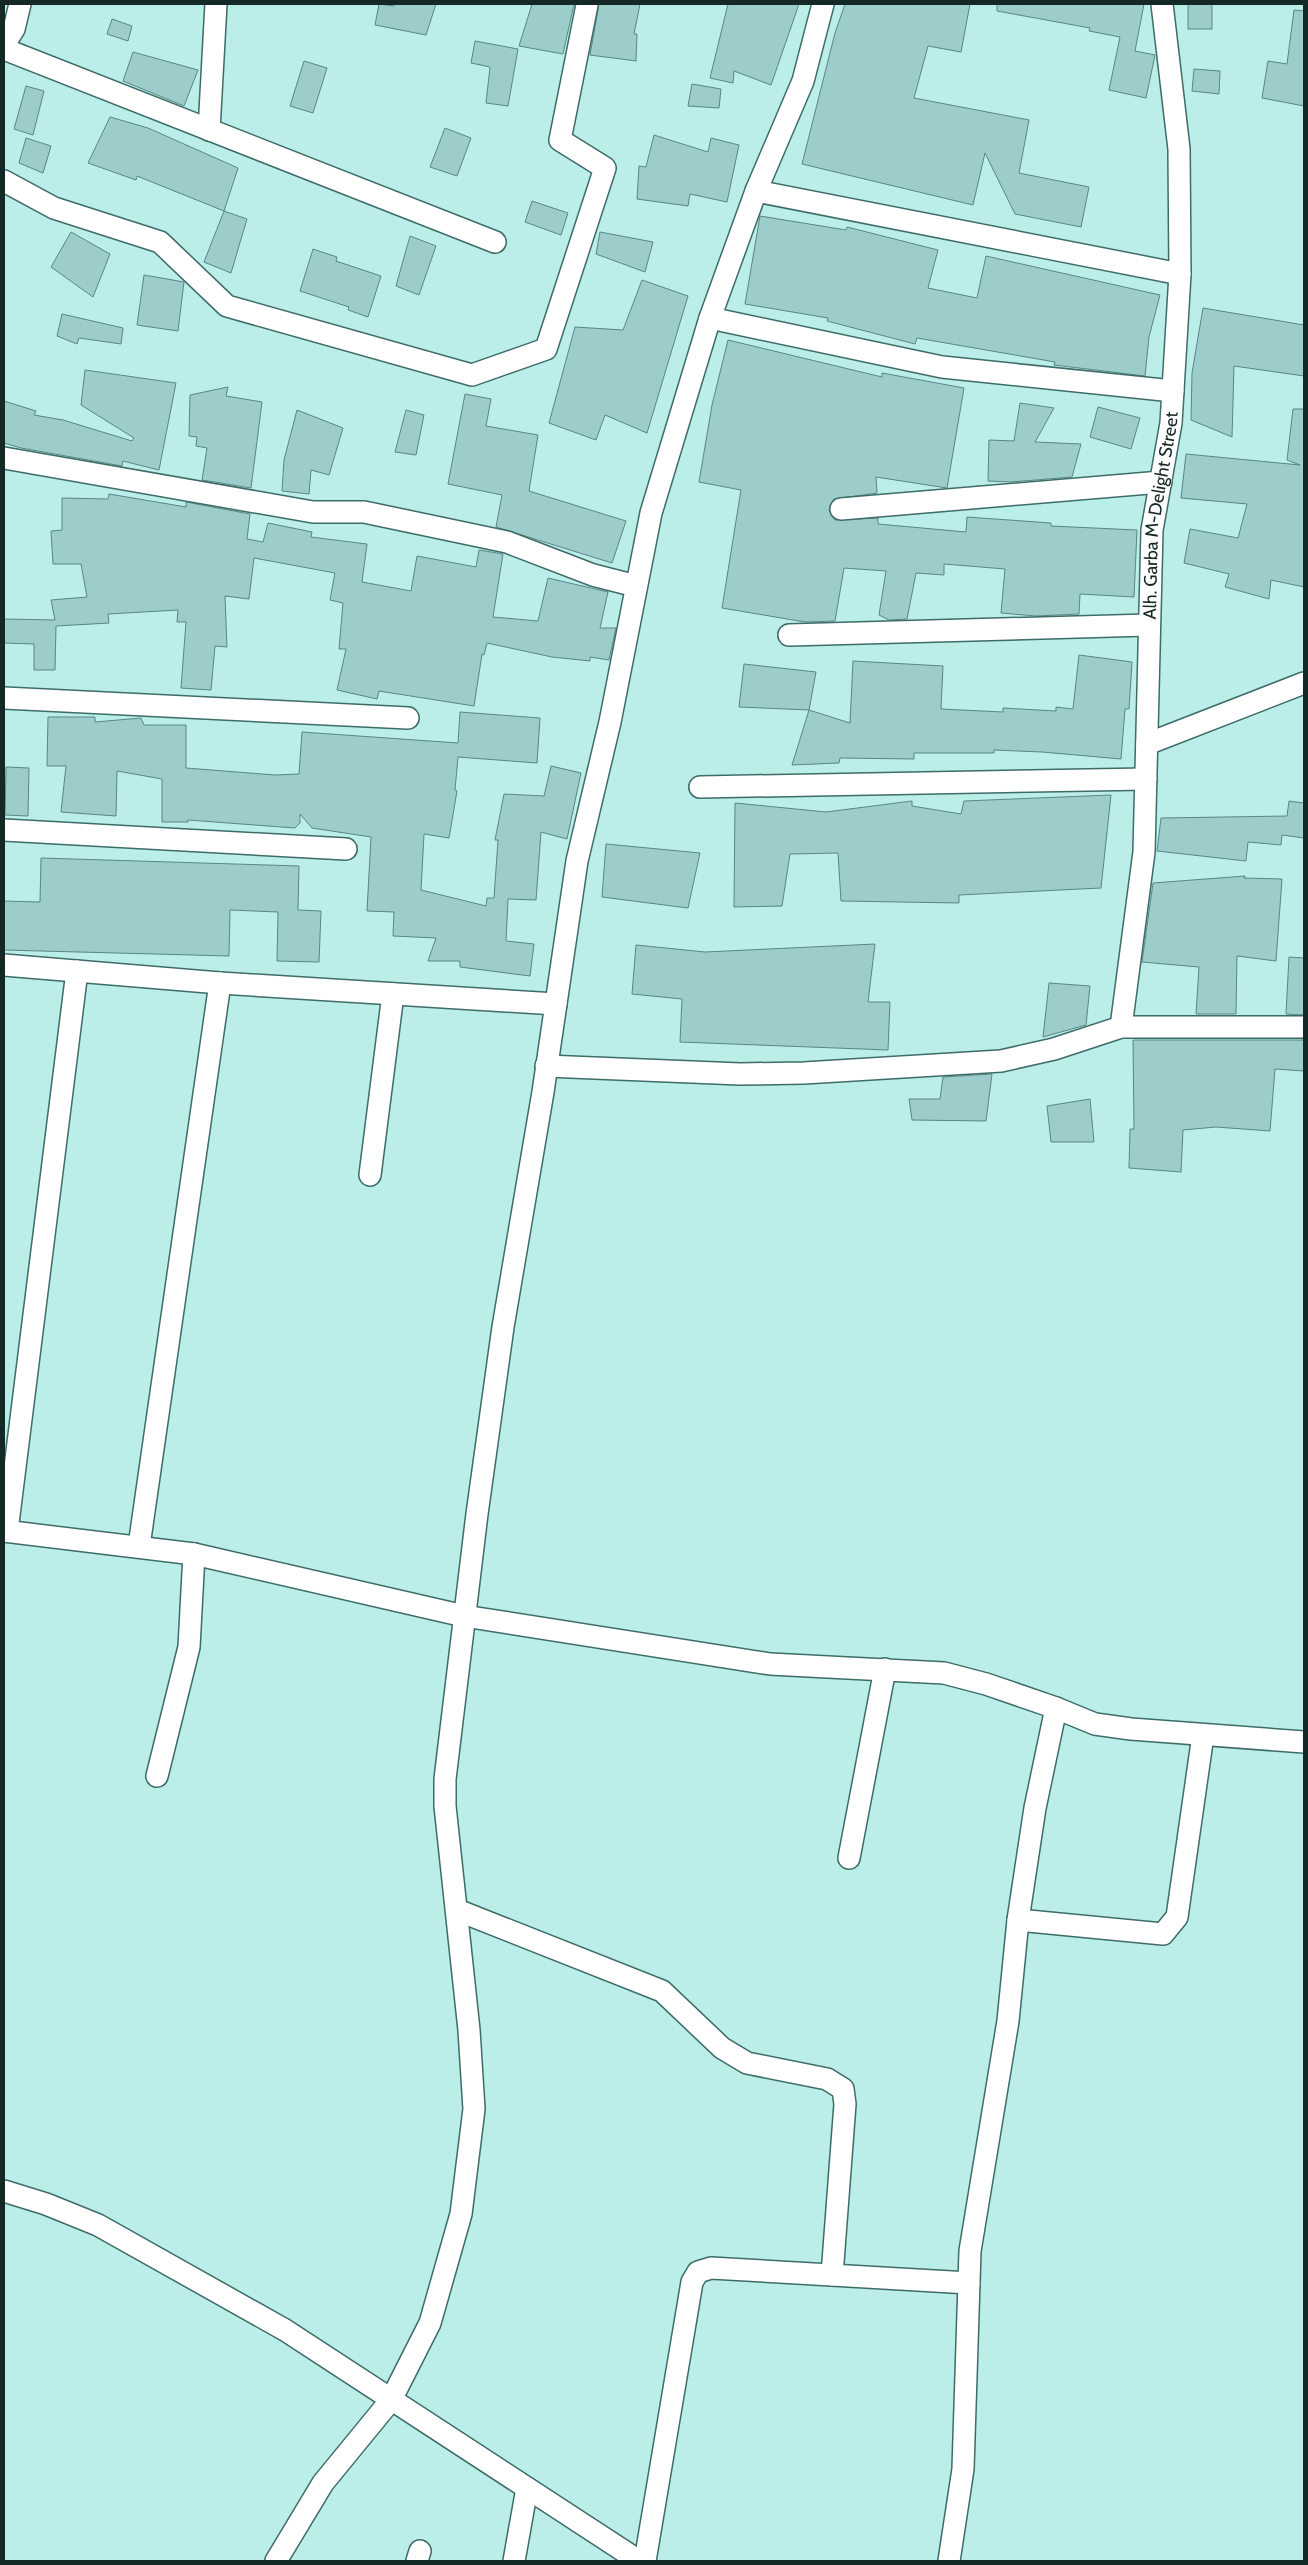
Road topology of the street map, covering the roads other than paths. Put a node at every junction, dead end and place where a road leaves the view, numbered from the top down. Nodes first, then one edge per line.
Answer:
1 (20, 4) edge
2 (216, 4) edge
3 (824, 4) edge
4 (1162, 4) edge
5 (586, 5) edge
6 (4, 45) edge
7 (4, 49) edge
8 (209, 130) junction
9 (4, 181) edge
10 (756, 191) junction
11 (495, 242) dead end
12 (1180, 274) junction
13 (710, 318) junction
14 (1173, 392) junction
15 (4, 458) edge
16 (1161, 482) junction
17 (841, 509) dead end
18 (636, 586) junction
19 (1148, 625) junction
20 (789, 635) dead end
21 (1304, 683) edge
22 (4, 698) edge
23 (408, 718) dead end
24 (1146, 744) junction
25 (1146, 779) junction
26 (700, 787) dead end
27 (4, 830) edge
28 (346, 848) dead end
29 (4, 965) edge
30 (77, 971) junction
31 (220, 983) junction
32 (393, 994) junction
33 (556, 1004) junction
34 (1121, 1027) junction
35 (1304, 1027) edge
36 (546, 1066) junction
37 (370, 1174) dead end
38 (5, 1531) edge
39 (139, 1546) junction
40 (194, 1554) junction
41 (464, 1616) junction
42 (885, 1669) junction
43 (1056, 1708) junction
44 (1203, 1735) junction
45 (1304, 1742) edge
46 (157, 1776) dead end
47 (849, 1858) dead end
48 (457, 1910) junction
49 (1018, 1920) junction
50 (4, 2191) edge
51 (832, 2276) junction
52 (969, 2284) junction
53 (391, 2400) junction
54 (527, 2488) junction
55 (276, 2561) edge
56 (514, 2561) edge
57 (639, 2561) edge
58 (645, 2561) edge
59 (949, 2561) edge

1 - 6 street
2 - 8 street
3 - 10 street
4 - 12 street, Alh. Garba M-Delight Street
5 - 9 street
7 - 8 street
8 - 11 street
10 - 12 street
10 - 13 street
12 - 14 street, Alh. Garba M-Delight Street
13 - 14 street
13 - 18 street
14 - 16 street, Alh. Garba M-Delight Street
15 - 18 street
16 - 17 street
16 - 19 street, Alh. Garba M-Delight Street
18 - 33 street
19 - 20 street
19 - 24 street, Alh. Garba M-Delight Street
21 - 24 street
22 - 23 street
24 - 25 street, Alh. Garba M-Delight Street
25 - 26 street
25 - 34 street, Alh. Garba M-Delight Street
27 - 28 street
29 - 30 street
30 - 31 street
30 - 38 street
31 - 32 street
31 - 39 street
32 - 33 street
32 - 37 street
33 - 36 street
34 - 35 street
34 - 36 street
36 - 41 street
38 - 39 street
39 - 40 street
40 - 41 street
40 - 46 street
41 - 42 street
41 - 48 street
42 - 43 street
42 - 47 street
43 - 44 street
43 - 49 street
44 - 45 street
44 - 49 street
48 - 51 street
48 - 53 street
49 - 52 street
50 - 53 street
51 - 52 street
51 - 58 street
52 - 59 street
53 - 54 street
53 - 55 street
54 - 56 street
54 - 57 street

